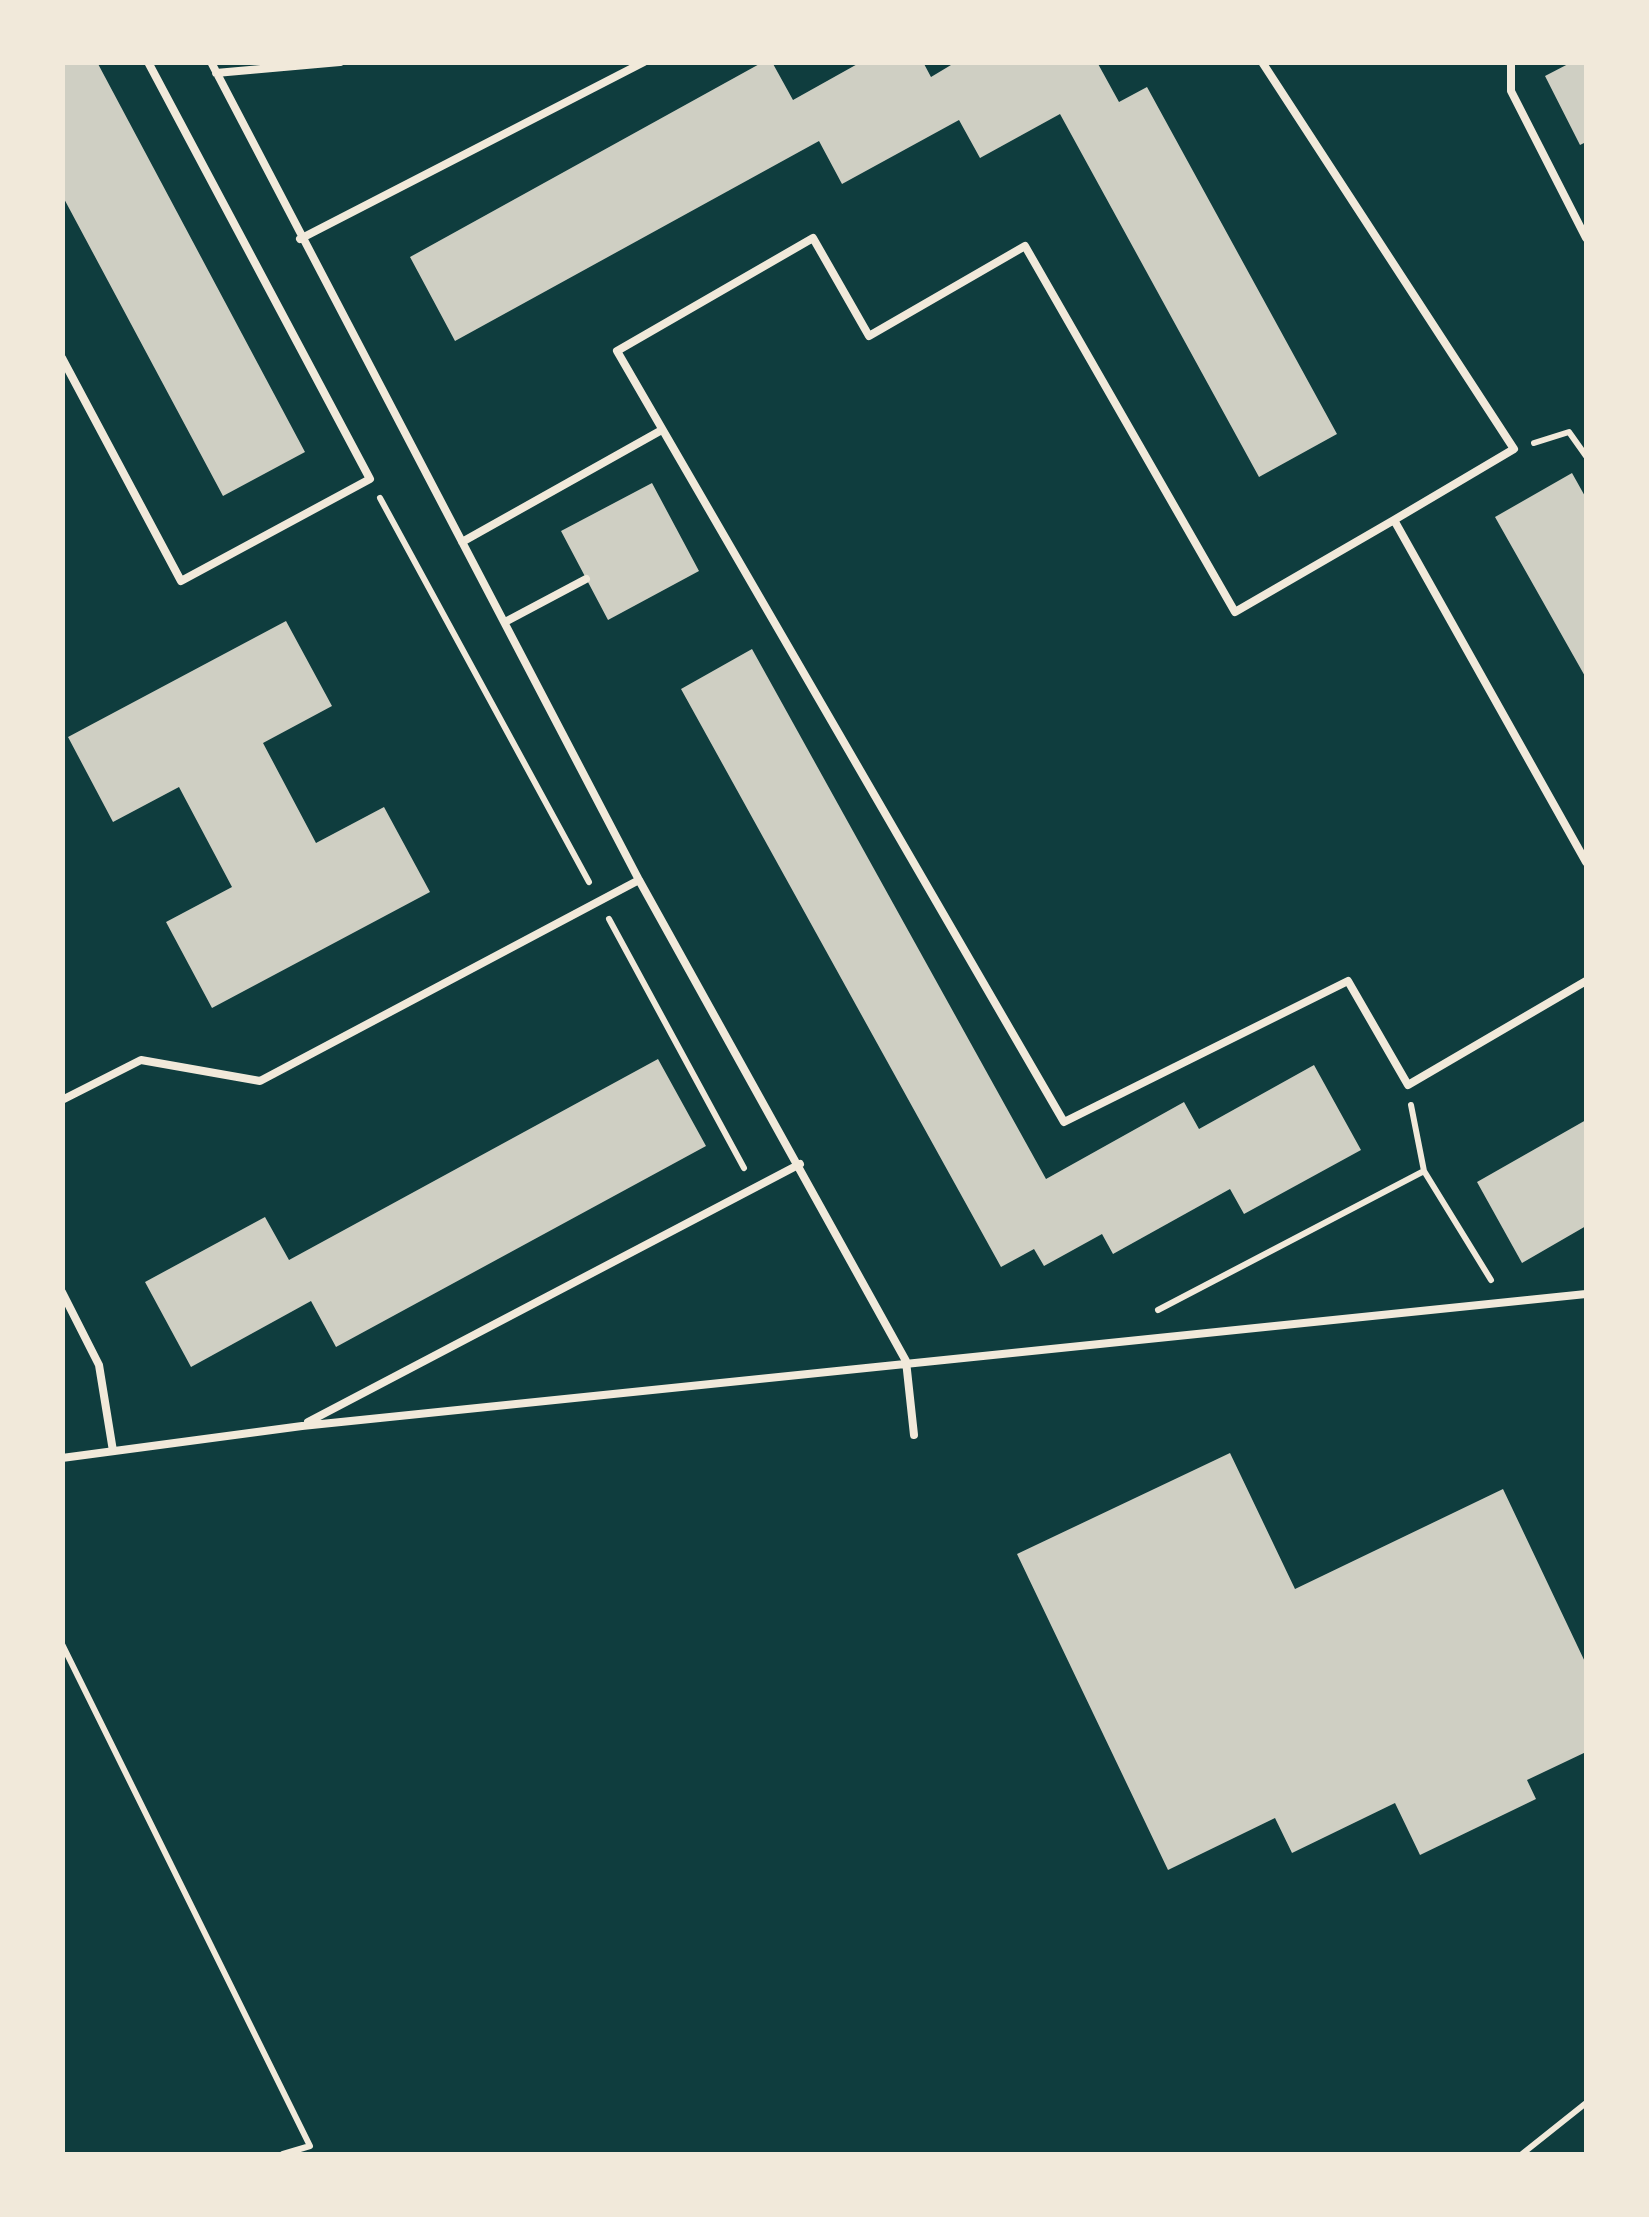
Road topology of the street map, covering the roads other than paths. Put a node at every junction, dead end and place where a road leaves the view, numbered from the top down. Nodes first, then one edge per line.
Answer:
1 (148, 62) edge
2 (211, 62) edge
3 (340, 62) edge
4 (644, 62) edge
5 (1262, 62) edge
6 (1511, 62) edge
7 (216, 73) junction
8 (300, 238) junction
9 (1586, 238) edge
10 (62, 358) edge
11 (660, 431) junction
12 (1394, 520) junction
13 (462, 542) junction
14 (586, 579) dead end
15 (505, 622) junction
16 (1586, 862) edge
17 (639, 880) junction
18 (1586, 981) edge
19 (62, 1100) edge
20 (800, 1164) junction
21 (62, 1292) edge
22 (1585, 1296) edge
23 (906, 1361) junction
24 (302, 1426) junction
25 (914, 1435) dead end
26 (113, 1451) junction
27 (62, 1458) edge

1 - 10 lane
2 - 7 lane
3 - 7 lane
4 - 8 lane
5 - 12 lane
6 - 9 lane
7 - 8 lane
8 - 13 lane
11 - 12 lane
11 - 13 lane
11 - 18 lane
12 - 16 lane
13 - 15 lane
14 - 15 lane
15 - 17 lane
17 - 19 lane
17 - 20 lane
20 - 23 lane
20 - 24 lane
21 - 26 lane
22 - 23 lane
23 - 24 lane
23 - 25 lane
24 - 26 lane
26 - 27 lane

